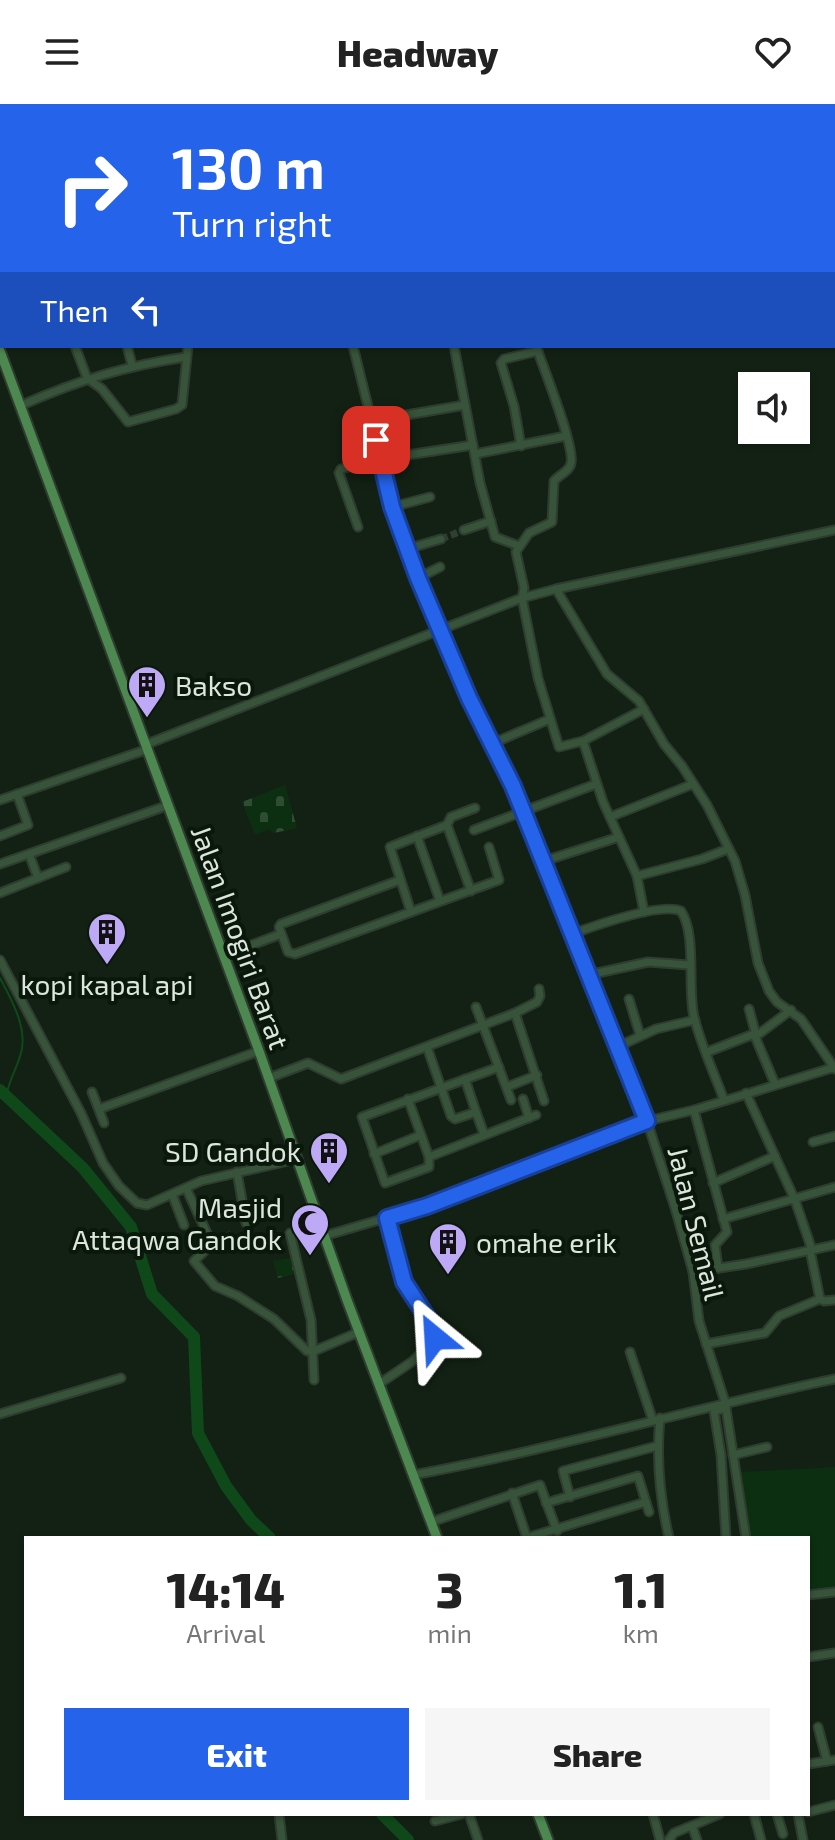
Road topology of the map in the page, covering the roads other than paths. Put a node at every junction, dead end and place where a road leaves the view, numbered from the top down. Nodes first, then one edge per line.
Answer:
1 (76, 348) edge
2 (128, 348) edge
3 (188, 348) edge
4 (353, 348) edge
5 (454, 348) edge
6 (537, 348) edge
7 (0, 351) edge
8 (186, 357) junction
9 (132, 365) junction
10 (87, 378) junction
11 (22, 405) junction
12 (465, 405) junction
13 (371, 421) junction
14 (566, 436) junction
15 (473, 445) junction
16 (521, 446) junction
17 (475, 454) junction
18 (381, 459) junction
19 (430, 497) dead end
20 (392, 507) junction
21 (491, 521) junction
22 (358, 527) dead end
23 (464, 530) tunnel mouth
24 (835, 530) edge
25 (441, 539) tunnel mouth
26 (519, 546) junction
27 (407, 549) junction
28 (440, 567) dead end
29 (418, 578) junction
30 (556, 589) junction
31 (522, 598) junction
32 (440, 630) junction
33 (644, 709) junction
34 (550, 719) junction
35 (583, 741) junction
36 (491, 744) junction
37 (148, 746) junction
38 (596, 784) junction
39 (693, 784) junction
40 (17, 794) junction
41 (0, 800) edge
42 (169, 805) junction
43 (475, 808) dead end
44 (523, 811) junction
45 (610, 817) junction
46 (447, 825) junction
47 (474, 830) dead end
48 (0, 836) edge
49 (417, 836) junction
50 (619, 837) junction
51 (489, 847) dead end
52 (728, 849) junction
53 (29, 854) junction
54 (541, 862) junction
55 (0, 864) edge
56 (66, 867) dead end
57 (637, 876) junction
58 (38, 878) junction
59 (400, 880) junction
60 (471, 891) junction
61 (0, 893) edge
62 (440, 901) junction
63 (411, 912) junction
64 (644, 912) junction
65 (281, 934) junction
66 (572, 934) junction
67 (224, 955) junction
68 (0, 960) edge
69 (689, 965) junction
70 (588, 975) junction
71 (539, 989) dead end
72 (629, 999) dead end
73 (476, 1007) dead end
74 (749, 1009) dead end
75 (791, 1010) junction
76 (515, 1013) junction
77 (695, 1020) junction
78 (484, 1026) junction
79 (640, 1035) junction
80 (756, 1036) junction
81 (427, 1047) junction
82 (617, 1047) junction
83 (259, 1051) junction
84 (707, 1052) junction
85 (499, 1067) junction
86 (835, 1068) edge
87 (537, 1075) junction
88 (269, 1078) junction
89 (465, 1079) junction
90 (775, 1084) junction
91 (507, 1087) junction
92 (441, 1088) junction
93 (92, 1092) dead end
94 (746, 1093) junction
95 (408, 1099) junction
96 (523, 1099) dead end
97 (511, 1100) dead end
98 (724, 1100) junction
99 (544, 1101) dead end
100 (99, 1109) junction
101 (694, 1110) junction
102 (476, 1112) junction
103 (647, 1121) junction
104 (104, 1123) dead end
105 (484, 1134) junction
106 (421, 1135) junction
107 (835, 1136) edge
108 (813, 1142) dead end
109 (374, 1154) junction
110 (775, 1156) junction
111 (429, 1157) junction
112 (297, 1159) junction
113 (237, 1172) junction
114 (713, 1183) junction
115 (835, 1187) edge
116 (186, 1188) junction
117 (172, 1194) junction
118 (795, 1200) junction
119 (387, 1218) junction
120 (723, 1219) junction
121 (246, 1223) dead end
122 (184, 1225) dead end
123 (290, 1233) dead end
124 (324, 1236) junction
125 (229, 1237) dead end
126 (212, 1244) junction
127 (835, 1245) edge
128 (811, 1250) junction
129 (718, 1268) junction
130 (693, 1272) junction
131 (820, 1299) junction
132 (835, 1300) edge
133 (359, 1332) junction
134 (706, 1344) junction
135 (314, 1351) junction
136 (630, 1352) dead end
137 (121, 1378) dead end
138 (835, 1379) edge
139 (314, 1380) dead end
140 (379, 1384) junction
141 (726, 1405) junction
142 (0, 1414) edge
143 (656, 1420) junction
144 (657, 1446) junction
145 (767, 1447) dead end
146 (720, 1448) junction
147 (733, 1450) junction
148 (413, 1475) junction
149 (512, 1493) junction
150 (740, 1495) junction
151 (725, 1496) junction
152 (570, 1497) junction
153 (646, 1502) junction
154 (546, 1503) junction
155 (649, 1512) dead end
156 (431, 1522) junction
157 (557, 1531) junction
158 (436, 1536) edge
159 (526, 1536) edge
160 (536, 1536) edge
161 (669, 1536) edge
162 (726, 1536) edge
163 (746, 1536) edge
164 (835, 1592) edge
165 (810, 1595) edge
166 (835, 1653) edge
167 (810, 1657) edge
168 (818, 1727) dead end
169 (833, 1761) edge
170 (810, 1764) edge
171 (835, 1805) edge
172 (810, 1811) edge
173 (279, 1816) edge
174 (454, 1816) edge
175 (470, 1816) edge
176 (541, 1816) edge
177 (654, 1816) edge
178 (715, 1816) edge
179 (755, 1816) edge
180 (778, 1816) edge
181 (799, 1816) edge
182 (435, 1821) dead end
183 (692, 1826) junction
184 (783, 1834) dead end
185 (282, 1840) edge
186 (478, 1840) edge
187 (548, 1840) edge
188 (660, 1840) edge
189 (669, 1840) edge
190 (697, 1840) edge
191 (761, 1840) edge
192 (803, 1840) edge

1 - 10 street
2 - 9 street
3 - 8 street
4 - 13 street, Jalan Semail
5 - 12 street
6 - 14 street
6 - 16 street
7 - 11 main road, Jalan Imogiri Barat
8 - 9 street
8 - 10 street
9 - 10 street
10 - 11 street
11 - 37 main road, Jalan Imogiri Barat
12 - 13 street
12 - 15 street
13 - 18 street, Jalan Semail
14 - 16 street
14 - 26 street
15 - 17 street
15 - 18 street
16 - 17 street
17 - 21 street
18 - 20 street, Jalan Semail
18 - 22 street
19 - 20 street
20 - 27 street, Jalan Semail
21 - 23 street
21 - 26 street
24 - 30 street
25 - 27 street
26 - 31 street
27 - 29 street, Jalan Semail
28 - 29 street
29 - 32 street, Jalan Semail
30 - 31 street
30 - 33 street
31 - 32 street
31 - 34 street
32 - 36 street, Jalan Semail
32 - 37 street
33 - 35 street
33 - 39 street
34 - 35 street
34 - 36 street
35 - 38 street
36 - 44 street, Jalan Semail
37 - 40 street
37 - 42 main road, Jalan Imogiri Barat
38 - 44 street
38 - 45 street
39 - 45 street
39 - 52 street
40 - 41 street
40 - 48 street
42 - 53 street
42 - 67 main road, Jalan Imogiri Barat
43 - 46 street
44 - 47 street
44 - 54 street, Jalan Semail
45 - 50 street
46 - 49 street
46 - 60 street
49 - 59 street
49 - 62 street
50 - 54 street
50 - 57 street
51 - 60 street
52 - 57 street
52 - 75 street
53 - 55 street
53 - 58 street
54 - 66 street, Jalan Semail
56 - 58 street
57 - 64 street
58 - 61 street
59 - 63 street
59 - 65 street
60 - 62 street
62 - 63 street
63 - 65 street
64 - 66 street
64 - 69 street
65 - 67 street
66 - 70 street, Jalan Semail
67 - 83 main road, Jalan Imogiri Barat
68 - 117 street
69 - 70 street
69 - 77 street
70 - 82 street, Jalan Semail
71 - 76 street
72 - 79 street
73 - 78 street
74 - 80 street
75 - 80 street
75 - 86 street
76 - 78 street
76 - 87 street
77 - 79 street
77 - 84 street
78 - 81 street
78 - 85 street
79 - 82 street
80 - 84 street
80 - 90 street
81 - 88 street
81 - 92 street
82 - 103 street, Jalan Semail
83 - 88 main road, Jalan Imogiri Barat
83 - 100 street
84 - 98 street
85 - 89 street
85 - 91 street
86 - 90 street
87 - 91 street
87 - 99 street
88 - 112 main road, Jalan Imogiri Barat
89 - 92 street
89 - 102 street
90 - 94 street
91 - 97 street
92 - 95 street
92 - 102 street
93 - 100 street
94 - 98 street
94 - 110 street
95 - 106 street
95 - 109 street
96 - 105 street
98 - 101 street
100 - 104 street
101 - 103 street
101 - 114 street
102 - 105 street
103 - 119 street
103 - 130 street, Jalan Semail
105 - 111 street
106 - 109 street
106 - 111 street
107 - 108 street
109 - 111 street
110 - 114 street
110 - 118 street
112 - 113 street
112 - 124 main road, Jalan Imogiri Barat
113 - 116 street
113 - 121 street
114 - 120 street
115 - 118 street
116 - 117 street
116 - 126 street
117 - 122 street
118 - 120 street
118 - 128 street
119 - 124 street
119 - 140 street
120 - 129 street
123 - 135 street
124 - 133 main road, Jalan Imogiri Barat
125 - 126 street
126 - 135 street
127 - 128 street
128 - 129 street
128 - 131 street
129 - 130 street
130 - 134 street, Jalan Semail
131 - 132 street
131 - 134 street
133 - 135 street
133 - 140 main road, Jalan Imogiri Barat
134 - 141 street, Jalan Semail
135 - 139 street
136 - 143 street
137 - 142 street
138 - 141 street
140 - 148 main road, Jalan Imogiri Barat
141 - 143 street
141 - 146 street
141 - 147 street, Jalan Semail
143 - 144 street
143 - 148 street
144 - 152 street
144 - 161 street
145 - 147 street
146 - 147 street
146 - 151 street
147 - 150 street, Jalan Semail
148 - 156 main road, Jalan Imogiri Barat
149 - 154 street
149 - 156 street
149 - 159 street
150 - 151 street
150 - 163 street, Jalan Semail
151 - 162 street
152 - 153 street
152 - 154 street
153 - 155 street
153 - 157 street
154 - 157 street
156 - 158 main road, Jalan Imogiri Barat
157 - 160 street
164 - 165 street
166 - 167 street
168 - 169 street
169 - 170 street
171 - 172 street
173 - 185 street
174 - 182 street
175 - 186 street
176 - 187 main road
177 - 188 street
178 - 183 street
179 - 191 street
180 - 184 street
181 - 192 street
183 - 189 street
183 - 190 street

